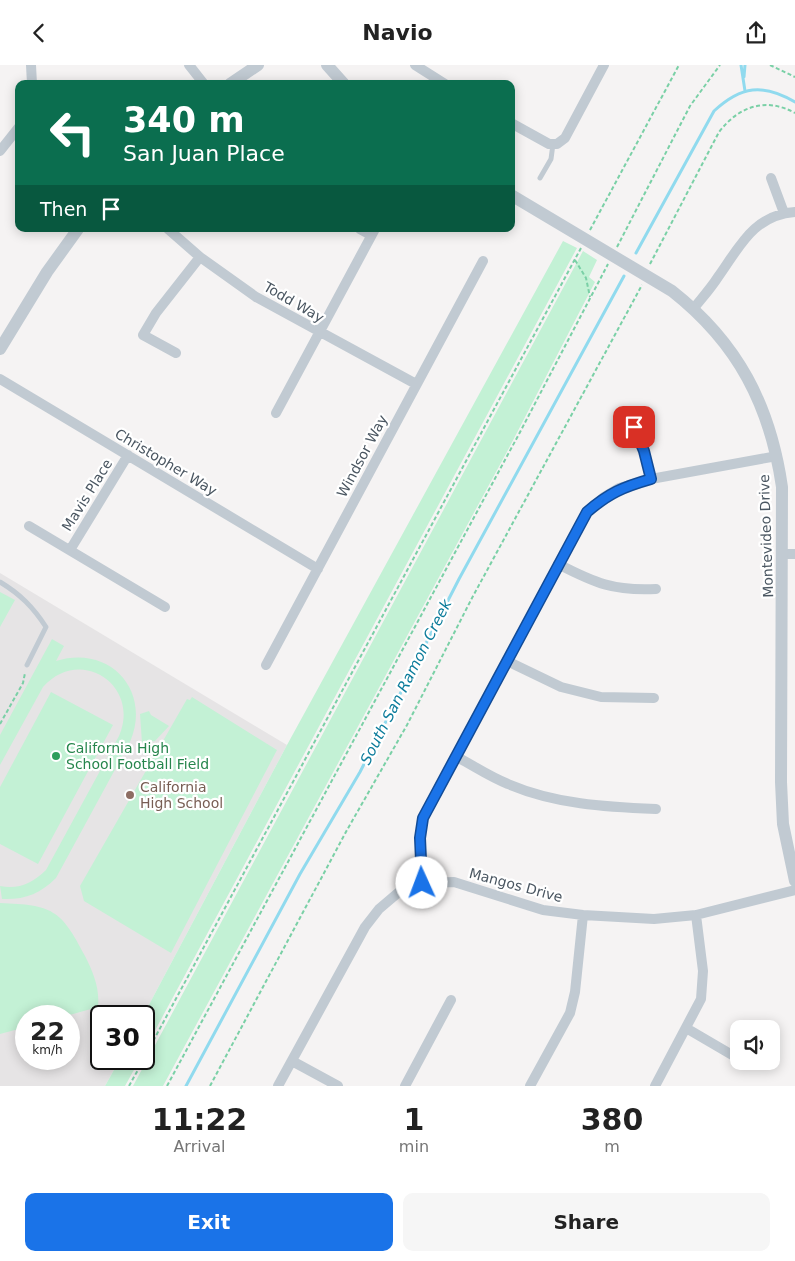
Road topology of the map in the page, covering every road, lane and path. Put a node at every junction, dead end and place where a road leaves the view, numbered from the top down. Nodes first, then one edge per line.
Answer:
1 (31, 65) edge
2 (189, 65) edge
3 (258, 65) edge
4 (328, 65) edge
5 (415, 65) edge
6 (604, 65) edge
7 (679, 65) edge
8 (720, 65) edge
9 (770, 65) edge
10 (795, 77) edge
11 (32, 80) edge
12 (201, 80) edge
13 (236, 80) edge
14 (341, 80) edge
15 (439, 80) edge
16 (795, 113) edge
17 (515, 125) edge
18 (15, 132) edge
19 (553, 144) junction
20 (0, 151) edge
21 (540, 178) dead end
22 (771, 178) dead end
23 (515, 197) edge
24 (795, 212) edge
25 (784, 213) junction
26 (76, 232) edge
27 (171, 232) edge
28 (373, 232) edge
29 (586, 239) junction
30 (613, 256) junction
31 (200, 257) junction
32 (575, 260) junction
33 (483, 261) dead end
34 (646, 276) junction
35 (590, 297) junction
36 (694, 308) junction
37 (319, 333) junction
38 (0, 349) edge
39 (176, 353) dead end
40 (0, 379) edge
41 (416, 384) junction
42 (276, 413) dead end
43 (634, 427) dead end
44 (128, 455) junction
45 (777, 456) junction
46 (651, 479) junction
47 (29, 526) dead end
48 (70, 550) junction
49 (789, 554) edge
50 (558, 563) junction
51 (318, 569) junction
52 (0, 583) edge
53 (656, 589) dead end
54 (165, 607) dead end
55 (506, 661) junction
56 (27, 665) joint
57 (266, 665) dead end
58 (654, 698) dead end
59 (0, 724) edge
60 (457, 757) junction
61 (656, 809) dead end
62 (795, 881) edge
63 (422, 883) junction
64 (795, 890) edge
65 (583, 915) junction
66 (696, 915) junction
67 (451, 1000) dead end
68 (686, 1028) junction
69 (155, 1039) edge
70 (730, 1054) edge
71 (292, 1061) junction
72 (138, 1070) edge
73 (129, 1086) edge
74 (167, 1086) edge
75 (210, 1086) edge
76 (278, 1086) edge
77 (338, 1086) edge
78 (405, 1086) edge
79 (530, 1086) edge
80 (655, 1086) edge

1 - 11 street
2 - 12 street
3 - 13 street
4 - 14 street
5 - 15 street
6 - 19 street
7 - 29 path
8 - 30 path
9 - 10 path
16 - 34 path
17 - 19 street
18 - 20 street
19 - 21 lane
22 - 25 street
23 - 29 street, Montevideo Drive
24 - 25 street
25 - 36 street
26 - 38 street
27 - 31 street, Todd Way
28 - 37 street
29 - 30 street, Montevideo Drive
29 - 32 path
30 - 34 street, Montevideo Drive
30 - 35 path
31 - 37 street, Todd Way
31 - 39 street
32 - 35 path
32 - 69 path
33 - 41 street, Windsor Way
34 - 36 street, Montevideo Drive
34 - 75 path
35 - 74 path
36 - 45 street, Montevideo Drive
37 - 41 street, Todd Way
37 - 42 street
40 - 44 street, Christopher Way
41 - 51 street, Windsor Way
43 - 46 street
44 - 48 street, Mavis Place
44 - 51 street, Christopher Way
45 - 46 street
45 - 49 street, Montevideo Drive
46 - 50 street
47 - 48 street, Mavis Place
48 - 54 street, Mavis Place
49 - 62 street, Montevideo Drive
50 - 53 street
50 - 55 street
51 - 57 street, Windsor Way
52 - 56 lane
55 - 58 street
55 - 60 street
56 - 59 path
60 - 61 street
60 - 63 street
63 - 65 street, Mangos Drive
63 - 71 street, Mangos Drive
64 - 66 street, Mangos Drive
65 - 66 street, Mangos Drive
65 - 79 street
66 - 68 street
67 - 78 street
68 - 70 street
68 - 80 street
71 - 76 street, Mangos Drive
71 - 77 street
72 - 73 path

